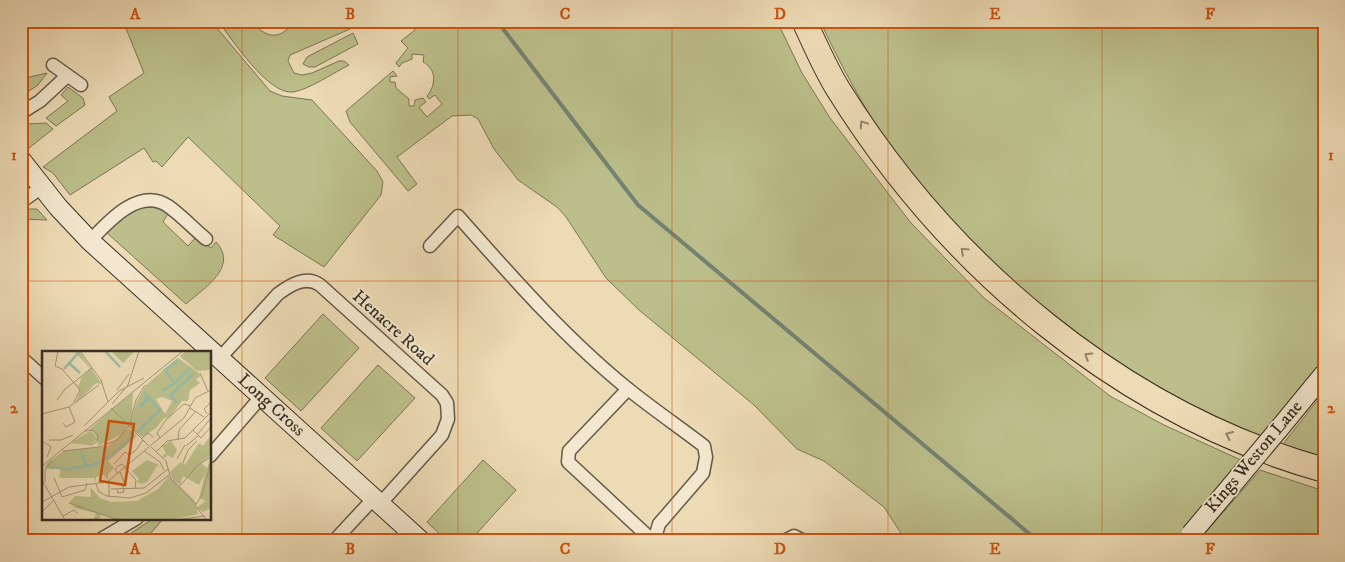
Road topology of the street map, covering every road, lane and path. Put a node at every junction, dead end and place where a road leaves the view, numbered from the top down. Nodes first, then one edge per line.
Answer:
1 (804, 21) edge
2 (53, 65) dead end
3 (67, 76) junction
4 (81, 85) dead end
5 (21, 113) edge
6 (21, 160) edge
7 (42, 187) junction
8 (21, 202) edge
9 (206, 239) dead end
10 (90, 241) junction
11 (430, 246) dead end
12 (25, 358) edge
13 (220, 358) junction
14 (1324, 374) edge
15 (42, 376) edge
16 (628, 389) junction
17 (261, 397) junction
18 (211, 455) edge
19 (1324, 470) edge
20 (377, 501) junction
21 (134, 520) edge
22 (1188, 537) edge
23 (98, 541) edge
24 (334, 541) edge
25 (421, 541) edge
26 (653, 541) edge
27 (784, 541) edge
28 (804, 541) edge

19 -> 1 highway
2 - 3 street
3 - 4 street
3 - 5 street
6 - 7 street, Long Cross
7 - 8 street
7 - 10 street, Long Cross
9 - 10 street
10 - 13 street, Long Cross
11 - 16 street
12 - 15 street
13 - 17 street, Long Cross
13 - 20 street, Henacre Road
14 - 22 street, Kings Weston Lane, bridge
16 - 26 street
16 - 26 street
17 - 18 street
17 - 20 street, Long Cross
20 - 24 street
20 - 25 street, Long Cross
21 - 23 street
27 - 28 street

